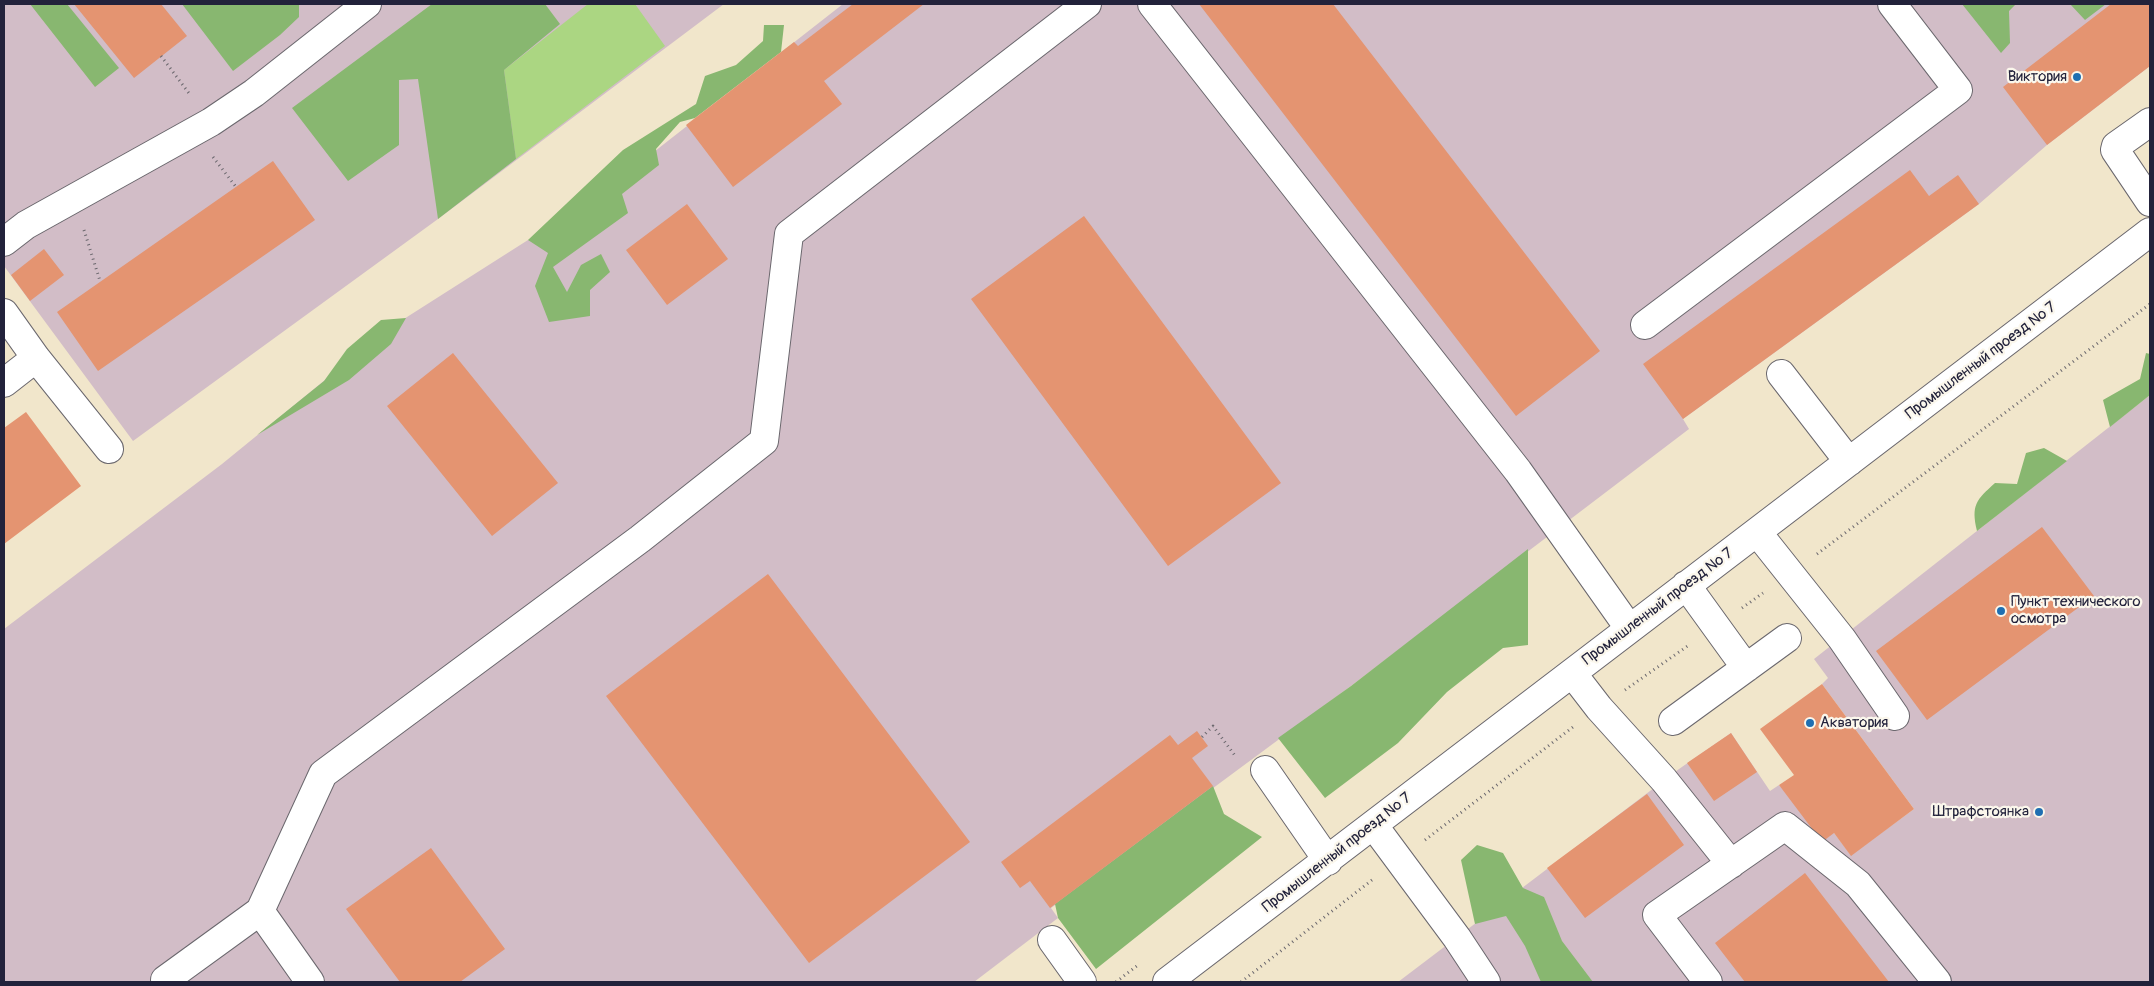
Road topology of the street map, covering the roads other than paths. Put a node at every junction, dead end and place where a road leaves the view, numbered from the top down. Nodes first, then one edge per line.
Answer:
1 (367, 4) edge
2 (1087, 4) edge
3 (1152, 4) edge
4 (1892, 4) edge
5 (2150, 122) edge
6 (2150, 202) edge
7 (2150, 232) edge
8 (4, 242) edge
9 (4, 313) edge
10 (1645, 325) dead end
11 (36, 358) junction
12 (1780, 374) dead end
13 (4, 382) edge
14 (109, 449) dead end
15 (1849, 462) junction
16 (1758, 532) junction
17 (1686, 585) junction
18 (1629, 628) junction
19 (1787, 638) dead end
20 (1746, 668) junction
21 (1572, 672) junction
22 (1895, 716) dead end
23 (1673, 721) dead end
24 (1265, 770) dead end
25 (1374, 826) junction
26 (1328, 861) junction
27 (1731, 864) junction
28 (260, 911) junction
29 (1052, 940) dead end
30 (166, 982) edge
31 (310, 982) edge
32 (1082, 982) edge
33 (1167, 982) edge
34 (1486, 982) edge
35 (1708, 982) edge
36 (1937, 982) edge

1 - 8 street
2 - 28 street
3 - 18 street
4 - 10 street
5 - 6 street
7 - 15 street, Промышленный проезд № 7
9 - 11 street
11 - 13 street
11 - 14 street
12 - 15 street
15 - 16 street, Промышленный проезд № 7
16 - 17 street, Промышленный проезд № 7
16 - 22 street
17 - 18 street, Промышленный проезд № 7
17 - 20 street
18 - 21 street, Промышленный проезд № 7
19 - 20 street
20 - 23 street
21 - 25 street, Промышленный проезд № 7
21 - 27 street
24 - 26 street
25 - 26 street, Промышленный проезд № 7
25 - 34 street
26 - 33 street, Промышленный проезд № 7
27 - 35 street
27 - 36 street
28 - 30 street
28 - 31 street
29 - 32 street

